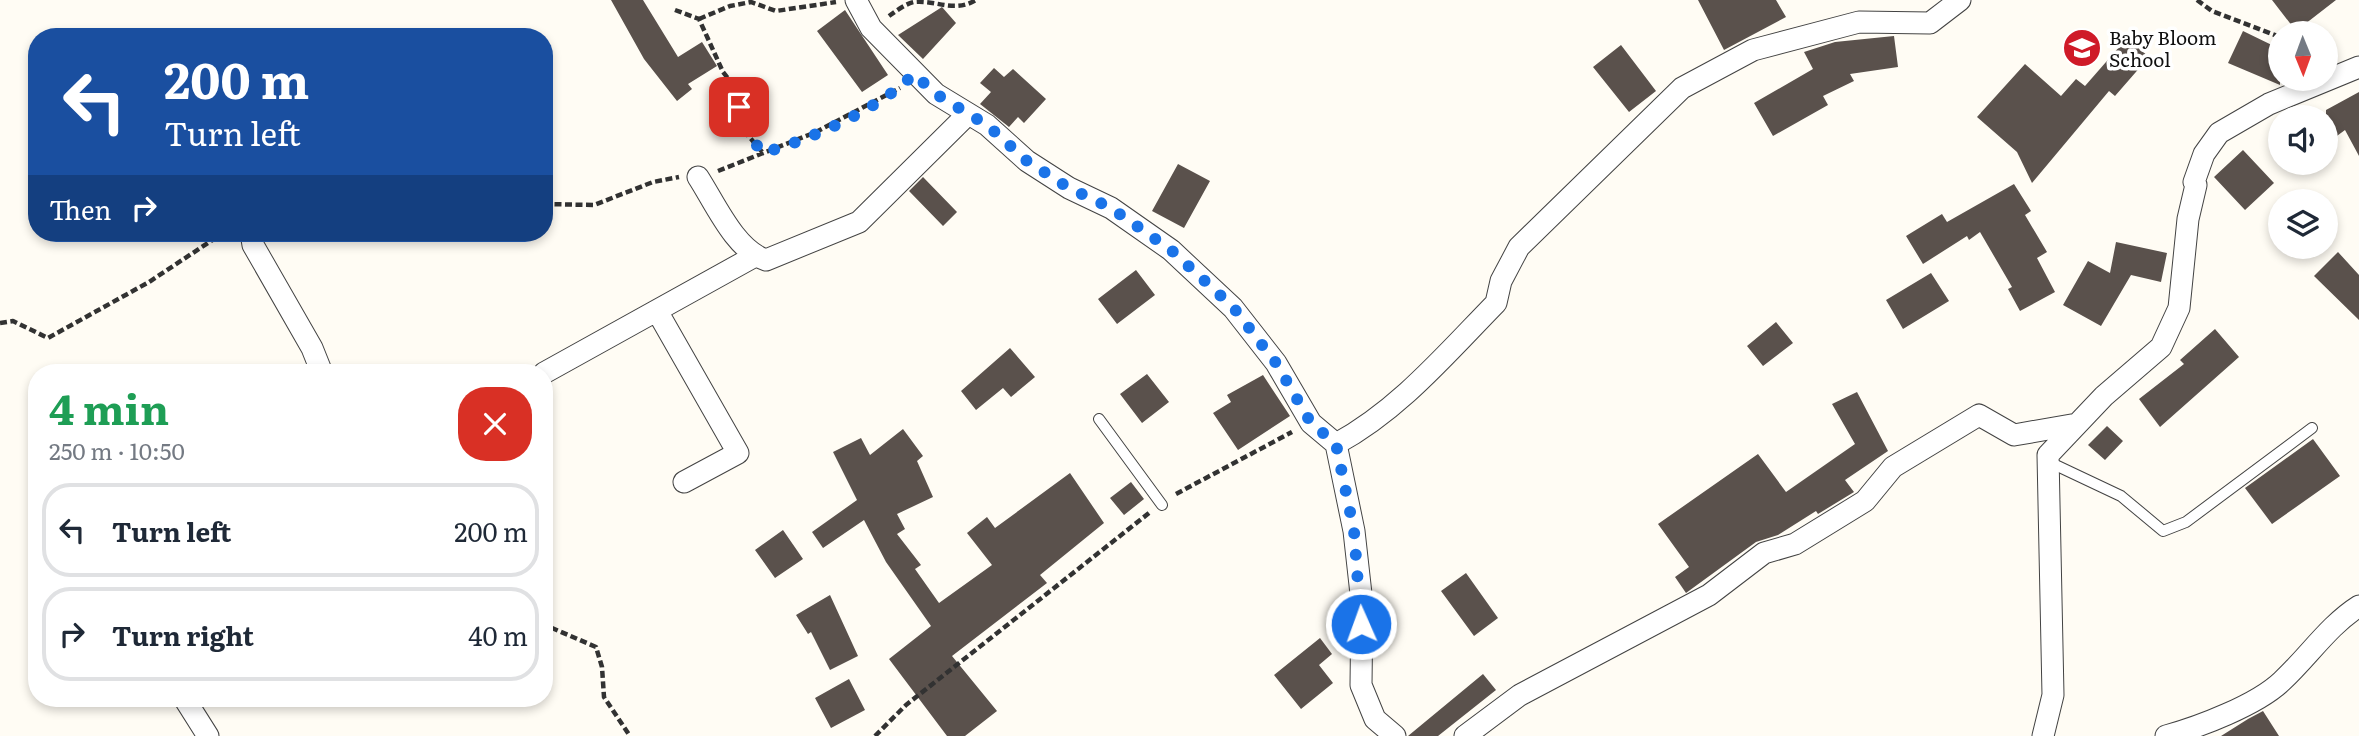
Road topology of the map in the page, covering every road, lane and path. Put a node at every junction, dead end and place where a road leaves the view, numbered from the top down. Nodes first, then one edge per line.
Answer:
1 (856, 0) edge
2 (975, 0) edge
3 (1929, 0) edge
4 (1960, 0) edge
5 (2197, 0) edge
6 (842, 1) edge
7 (675, 10) dead end
8 (699, 19) junction
9 (1930, 23) junction
10 (871, 28) junction
11 (2268, 32) edge
12 (2359, 67) edge
13 (914, 74) junction
14 (968, 114) junction
15 (763, 153) junction
16 (698, 177) junction
17 (553, 204) edge
18 (208, 242) edge
19 (252, 242) edge
20 (755, 256) junction
21 (657, 311) junction
22 (0, 323) edge
23 (318, 364) edge
24 (553, 368) edge
25 (1099, 419) dead end
26 (1311, 423) junction
27 (2077, 424) junction
28 (2312, 428) dead end
29 (1336, 444) junction
30 (2049, 462) junction
31 (684, 482) dead end
32 (1162, 505) junction
33 (2359, 606) edge
34 (553, 628) edge
35 (190, 707) edge
36 (208, 736) edge
37 (630, 736) edge
38 (876, 736) edge
39 (1395, 736) edge
40 (1465, 736) edge
41 (2043, 736) edge
42 (2166, 736) edge

1 - 10 street
2 - 10 path
3 - 9 street
4 - 9 street
5 - 11 path
6 - 8 path
7 - 8 path
8 - 15 path
9 - 29 street
10 - 13 street
12 - 27 street
13 - 14 street
13 - 15 path
14 - 20 street
14 - 26 street
15 - 16 path
16 - 17 path
16 - 20 street
18 - 22 path
19 - 23 street
20 - 21 street
21 - 24 street
21 - 31 street
25 - 32 lane
26 - 29 street
26 - 32 path
27 - 30 street
27 - 40 street
28 - 30 lane
29 - 39 street
30 - 41 street
32 - 38 path
33 - 42 street
34 - 37 path
35 - 36 street

